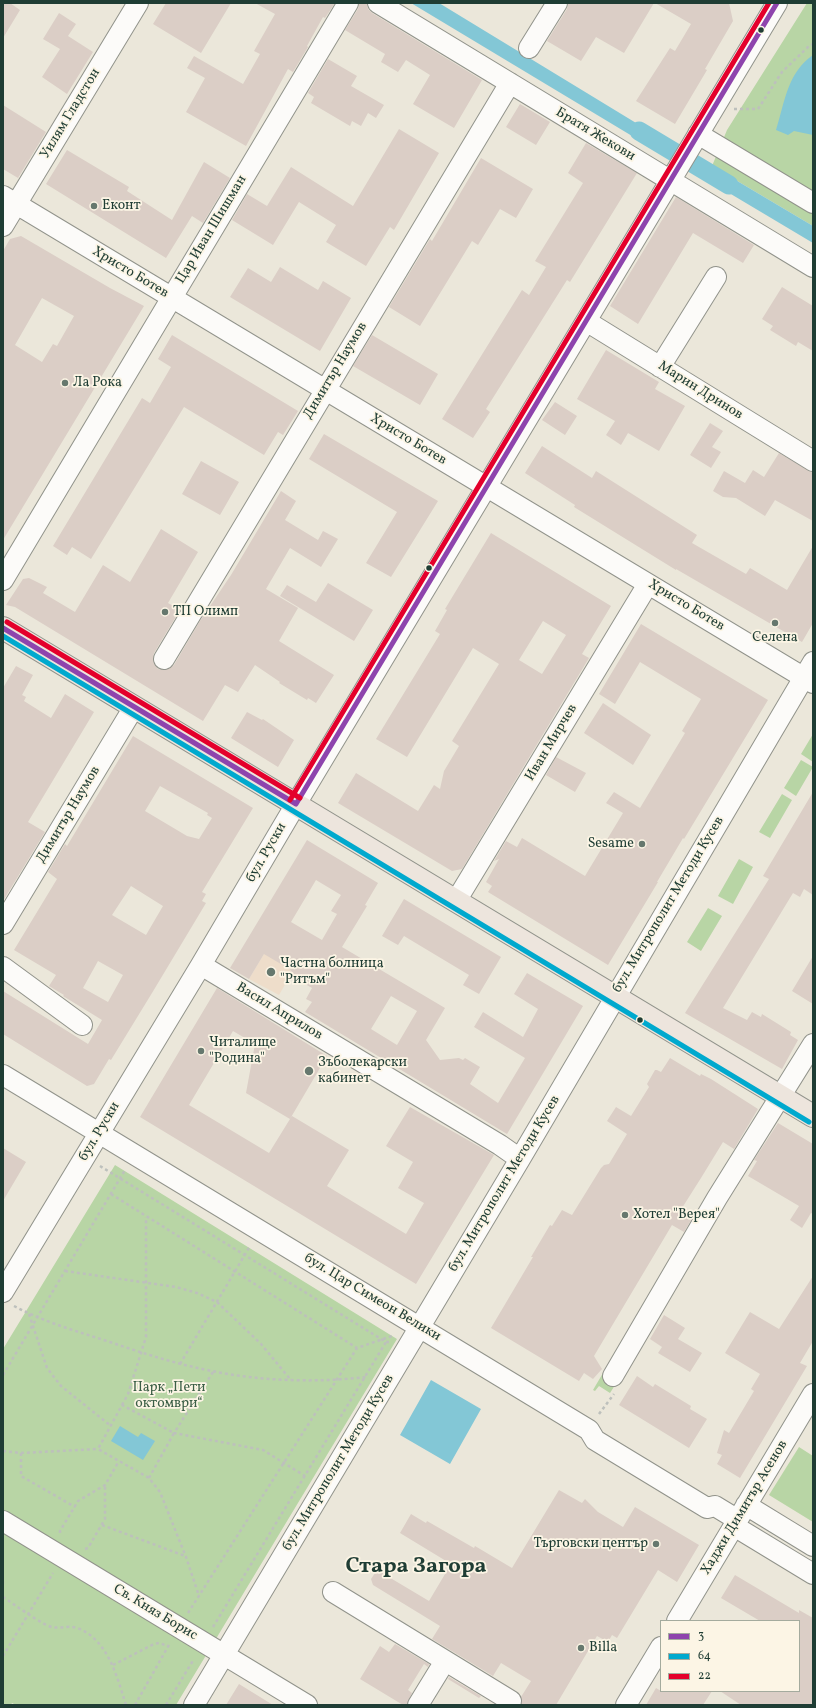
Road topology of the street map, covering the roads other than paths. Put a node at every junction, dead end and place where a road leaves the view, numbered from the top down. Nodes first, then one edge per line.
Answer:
1 (138, 3) edge
2 (348, 3) edge
3 (378, 3) edge
4 (557, 3) edge
5 (777, 3) edge
6 (529, 48) dead end
7 (510, 83) junction
8 (696, 139) junction
9 (670, 181) junction
10 (10, 200) edge
11 (813, 204) edge
12 (3, 226) edge
13 (813, 267) edge
14 (716, 277) dead end
15 (172, 297) junction
16 (586, 321) junction
17 (660, 367) junction
18 (325, 390) junction
19 (813, 462) edge
20 (486, 487) junction
21 (3, 580) edge
22 (648, 584) junction
23 (3, 628) edge
24 (164, 659) dead end
25 (810, 674) edge
26 (134, 707) junction
27 (296, 804) junction
28 (456, 901) junction
29 (3, 924) edge
30 (201, 965) junction
31 (3, 967) edge
32 (615, 997) junction
33 (82, 1024) dead end
34 (813, 1044) edge
35 (3, 1075) edge
36 (781, 1097) junction
37 (813, 1116) edge
38 (100, 1133) junction
39 (520, 1159) junction
40 (6, 1298) edge
41 (419, 1327) junction
42 (612, 1376) road end
43 (813, 1394) edge
44 (739, 1517) junction
45 (3, 1521) edge
46 (813, 1546) edge
47 (813, 1574) edge
48 (333, 1592) dead end
49 (678, 1620) edge
50 (660, 1649) edge
51 (224, 1656) junction
52 (445, 1661) junction
53 (511, 1701) dead end
54 (194, 1705) edge
55 (307, 1705) edge
56 (418, 1705) edge
57 (626, 1705) edge

1 - 10 street, Уилям Гладстон
2 - 15 street, Цар Иван Шишман
3 - 7 street, Братя Жекови
4 - 6 street
5 - 8 street, бул. Руски
7 - 9 street, Братя Жекови
7 - 18 street, Димитър Наумов
8 - 9 street, бул. Руски
8 - 11 street
9 - 13 street, Братя Жекови
9 - 16 street, бул. Руски
10 - 12 street, Уилям Гладстон
10 - 15 street, Христо Ботев
14 - 17 street
15 - 18 street, Христо Ботев
15 - 21 street, Цар Иван Шишман
16 - 17 street, Марин Дринов
16 - 20 street, бул. Руски
17 - 19 street, Марин Дринов
18 - 20 street, Христо Ботев
18 - 24 street, Димитър Наумов
20 - 22 street, Христо Ботев
20 - 27 street, бул. Руски
22 - 25 street, Христо Ботев
22 - 28 street, Иван Мирчев
23 - 26 main road
25 - 32 street, бул. Митрополит Методи Кусев
26 - 27 main road
26 - 29 street, Димитър Наумов
27 - 28 main road
27 - 30 street, бул. Руски
28 - 32 main road
30 - 38 street, бул. Руски
30 - 39 street, Васил Априлов
31 - 33 street
32 - 36 main road
32 - 39 street, бул. Митрополит Методи Кусев
34 - 36 street
35 - 38 street, бул. Цар Симеон Велики
36 - 37 main road
36 - 42 street
38 - 40 street, бул. Руски
38 - 41 street, бул. Цар Симеон Велики
39 - 41 street, бул. Митрополит Методи Кусев
41 - 44 street, бул. Цар Симеон Велики
41 - 51 street, бул. Митрополит Методи Кусев
43 - 44 street, Хаджи Димитър Асенов
44 - 46 street, бул. Цар Симеон Велики
44 - 47 street, бул. Цар Симеон Велики
44 - 49 street, Хаджи Димитър Асенов
45 - 51 street, Св. Княз Борис
48 - 52 street
50 - 57 street
51 - 54 street, бул. Митрополит Методи Кусев
51 - 55 street, Св. Княз Борис
52 - 53 street
52 - 56 street

